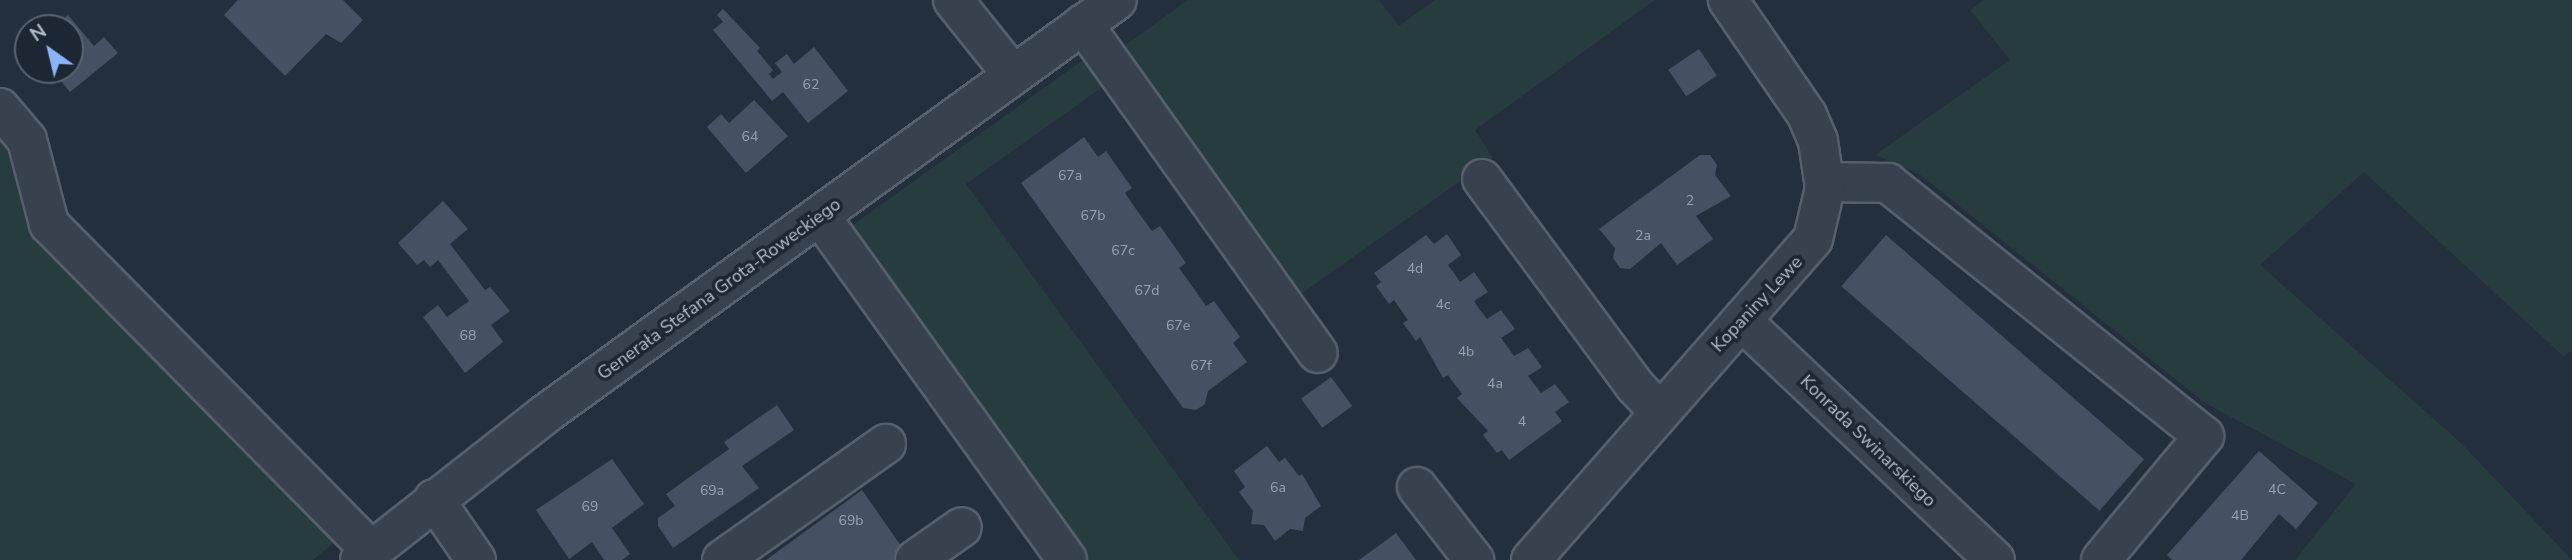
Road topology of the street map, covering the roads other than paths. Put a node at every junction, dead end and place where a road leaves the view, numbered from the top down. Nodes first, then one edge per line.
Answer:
1 (953, 0) edge
2 (1116, 0) edge
3 (1728, 0) edge
4 (1083, 24) junction
5 (1013, 75) junction
6 (0, 108) edge
7 (1482, 179) dead end
8 (1825, 182) junction
9 (820, 216) junction
10 (1742, 321) junction
11 (1318, 353) dead end
12 (1658, 410) junction
13 (886, 444) dead end
14 (1418, 487) dead end
15 (434, 499) junction
16 (961, 527) dead end
17 (365, 555) edge
18 (475, 560) edge
19 (722, 560) edge
20 (915, 560) edge
21 (1067, 560) edge
22 (1474, 560) edge
23 (1531, 560) edge
24 (1995, 560) edge
25 (2101, 560) edge

1 - 5 street
2 - 4 street, Generała Stefana Grota-Roweckiego
3 - 8 street, Kopaniny Lewe
4 - 5 street, Generała Stefana Grota-Roweckiego
4 - 11 street
5 - 9 street, Generała Stefana Grota-Roweckiego
6 - 17 street
7 - 12 street
8 - 10 street, Kopaniny Lewe
8 - 25 street
9 - 15 street, Generała Stefana Grota-Roweckiego
9 - 21 street
10 - 12 street, Kopaniny Lewe
10 - 24 street, Konrada Swinarskiego
12 - 23 street, Kopaniny Lewe
13 - 19 street
14 - 22 street
15 - 17 street, Generała Stefana Grota-Roweckiego
15 - 18 street
16 - 20 street

